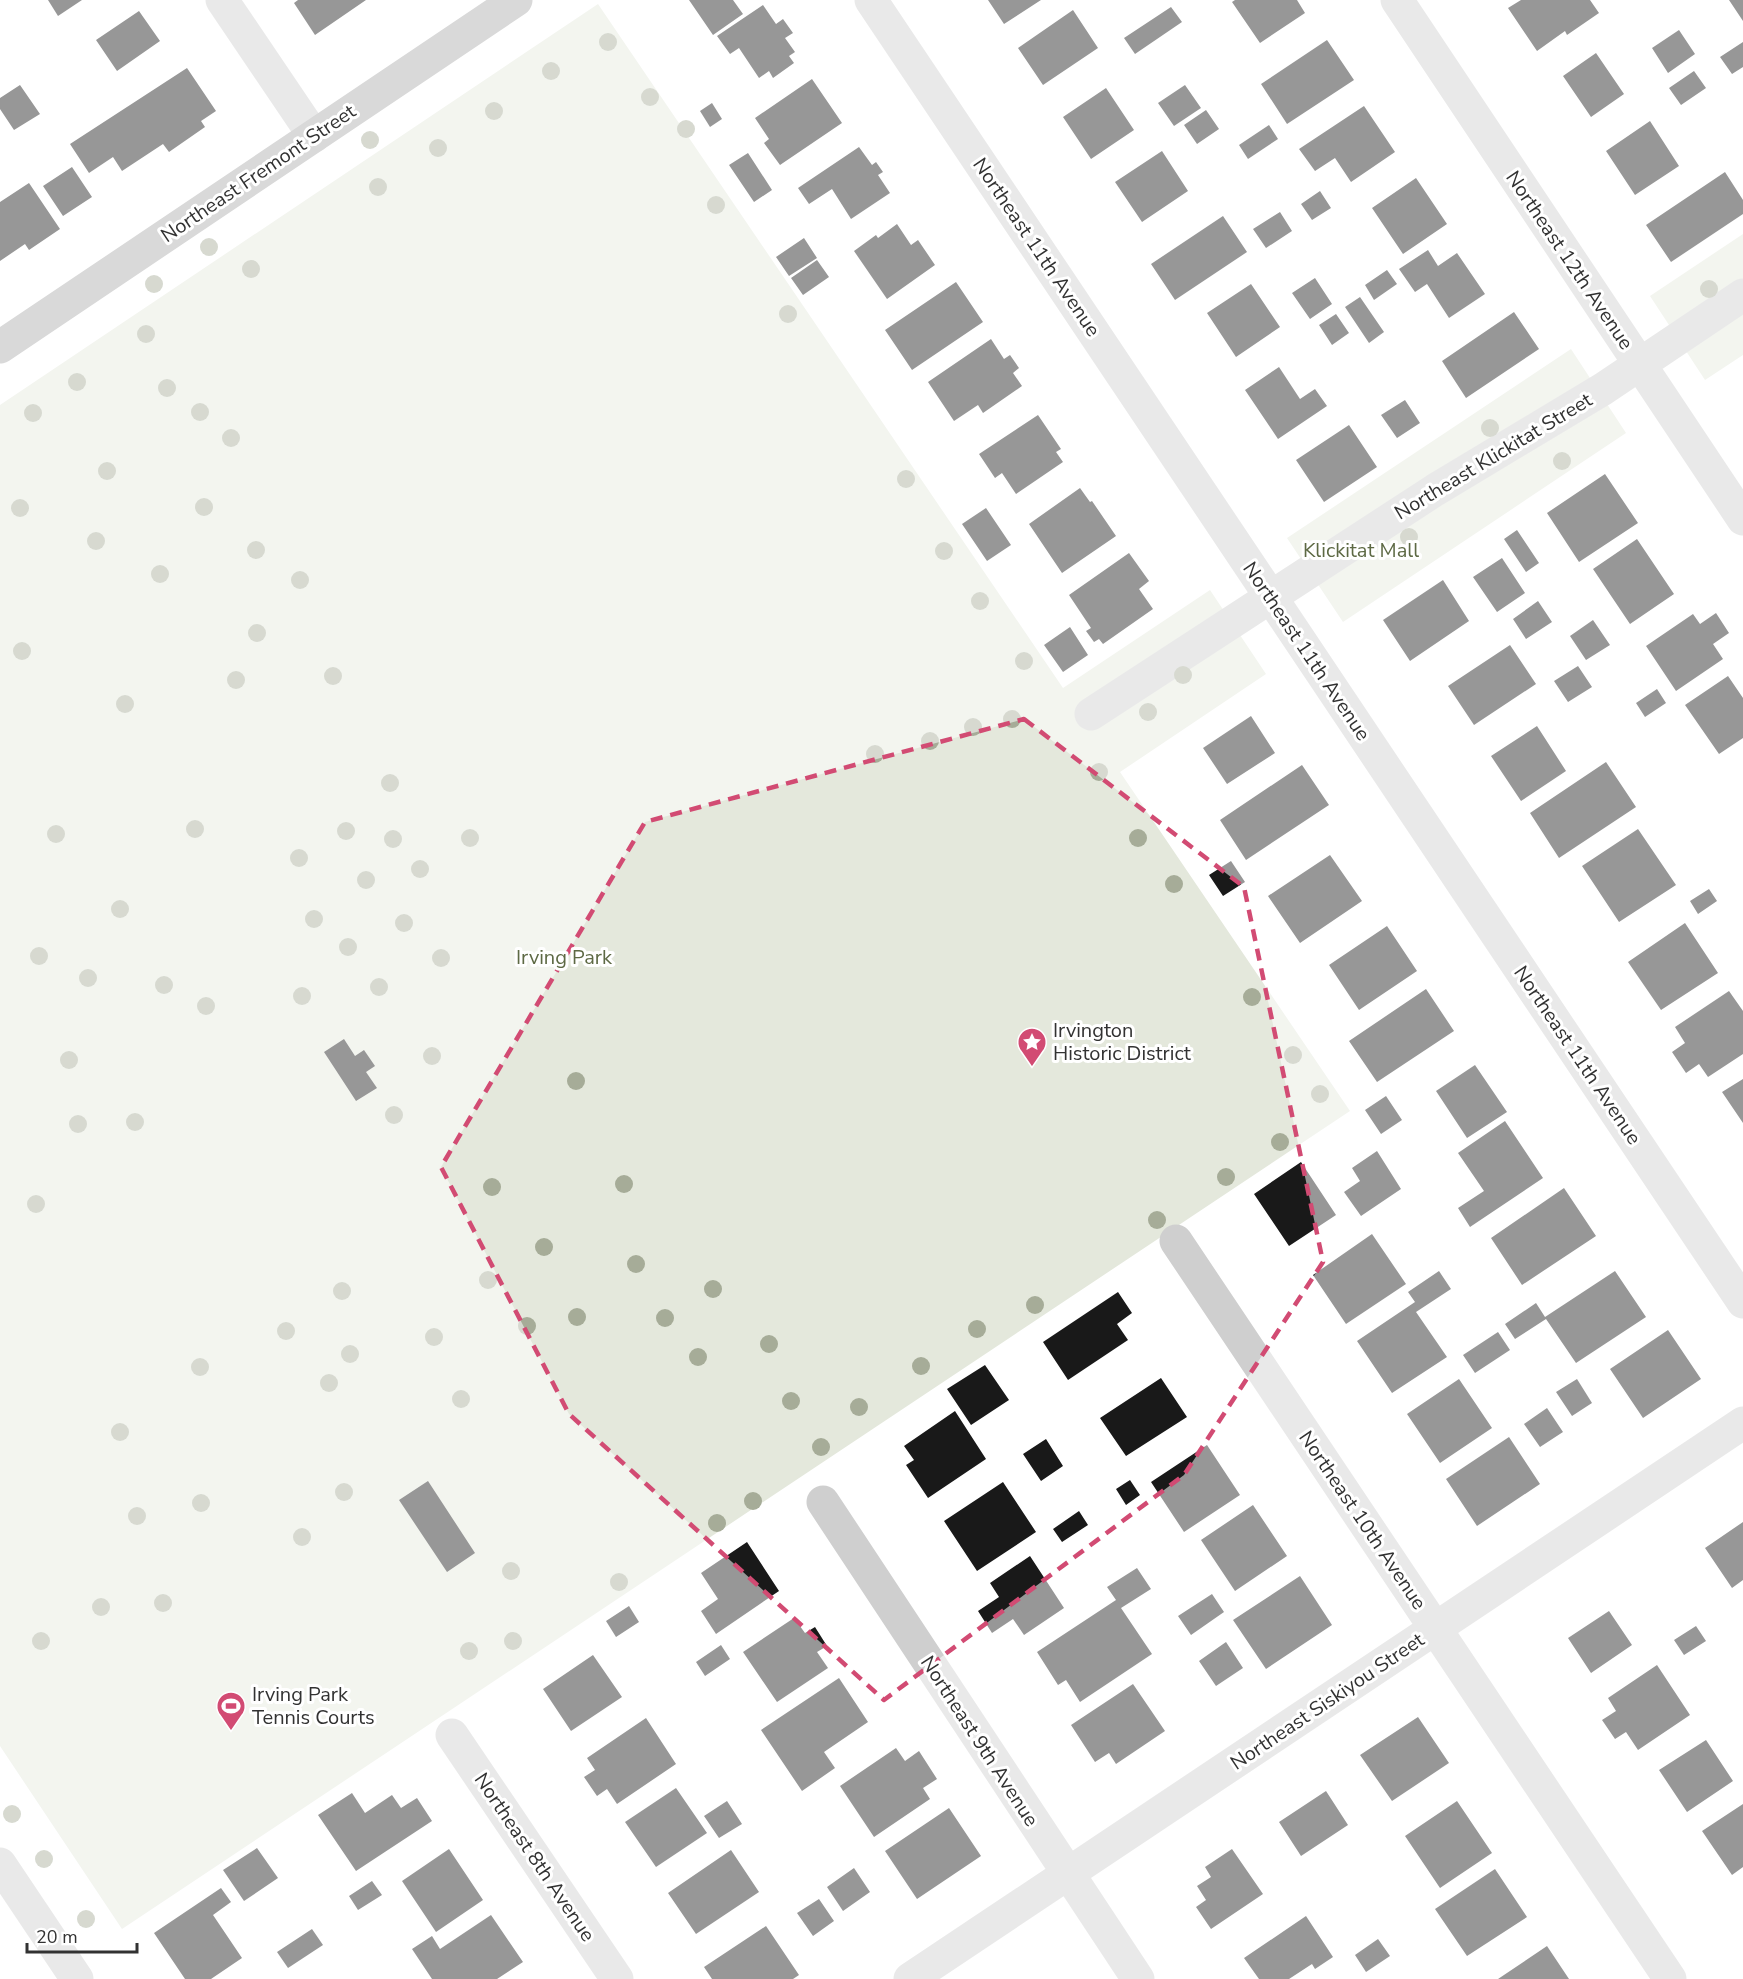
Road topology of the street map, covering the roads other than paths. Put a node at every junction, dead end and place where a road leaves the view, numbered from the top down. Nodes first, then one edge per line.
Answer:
1 (222, 0) edge
2 (516, 0) edge
3 (871, 0) edge
4 (1397, 0) edge
5 (314, 136) junction
6 (1743, 295) edge
7 (0, 347) edge
8 (1640, 364) junction
9 (1743, 519) edge
10 (1271, 596) junction
11 (1091, 714) dead end
12 (1176, 1241) dead end
13 (1743, 1302) edge
14 (1743, 1423) edge
15 (823, 1502) dead end
16 (1435, 1629) junction
17 (452, 1735) dead end
18 (0, 1864) edge
19 (1067, 1874) junction
20 (77, 1979) edge
21 (617, 1979) edge
22 (910, 1979) edge
23 (1138, 1979) edge
24 (1670, 1979) edge

1 - 5 street
2 - 5 main road, Northeast Fremont Street
3 - 10 street, Northeast 11th Avenue
4 - 8 street, Northeast 12th Avenue
5 - 7 main road, Northeast Fremont Street
6 - 8 street, Northeast Klickitat Street
8 - 9 street, Northeast 12th Avenue
8 - 10 street, Northeast Klickitat Street
10 - 11 street, Northeast Klickitat Street
10 - 13 street, Northeast 11th Avenue
12 - 16 street, Northeast 10th Avenue
14 - 16 street, Northeast Siskiyou Street
15 - 19 street, Northeast 9th Avenue
16 - 19 street, Northeast Siskiyou Street
16 - 24 street, Northeast 10th Avenue
17 - 21 street, Northeast 8th Avenue
18 - 20 street
19 - 22 street, Northeast Siskiyou Street
19 - 23 street, Northeast 9th Avenue

